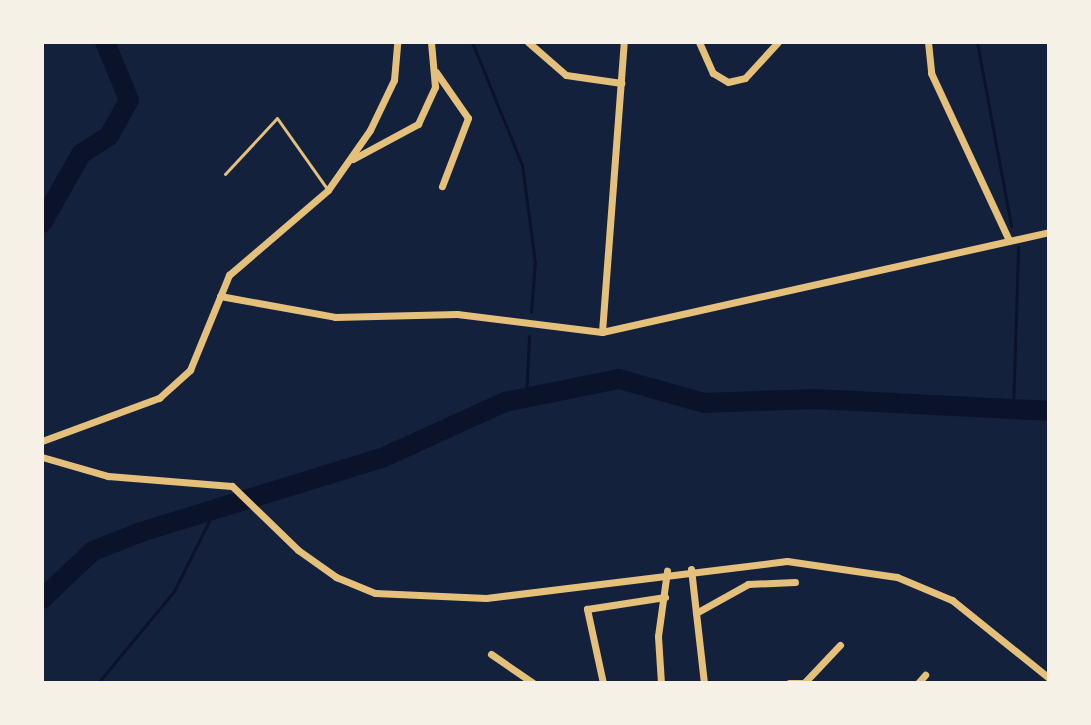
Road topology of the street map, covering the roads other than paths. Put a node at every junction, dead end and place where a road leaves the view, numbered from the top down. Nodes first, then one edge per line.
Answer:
1 (397, 42) edge
2 (431, 42) edge
3 (528, 42) edge
4 (624, 42) edge
5 (699, 42) edge
6 (778, 42) edge
7 (928, 42) edge
8 (436, 72) junction
9 (621, 83) junction
10 (351, 159) junction
11 (225, 174) dead end
12 (442, 186) dead end
13 (328, 190) junction
14 (1049, 232) edge
15 (1009, 240) junction
16 (220, 296) junction
17 (602, 332) junction
18 (42, 441) edge
19 (42, 457) edge
20 (691, 569) junction
21 (667, 571) junction
22 (795, 582) dead end
23 (665, 597) junction
24 (696, 613) junction
25 (840, 645) dead end
26 (491, 654) dead end
27 (925, 675) dead end
28 (1049, 678) edge
29 (533, 683) edge
30 (603, 683) edge
31 (661, 683) edge
32 (704, 683) edge
33 (789, 683) edge
34 (805, 683) edge
35 (918, 683) edge

1 - 10 street
2 - 8 street
3 - 9 street
4 - 9 street
5 - 6 street
7 - 15 street
8 - 10 street
8 - 12 street
9 - 17 street
10 - 13 street
11 - 13 lane
13 - 16 street
14 - 15 street
15 - 17 street
16 - 17 street
16 - 18 street
19 - 21 street
20 - 21 street
20 - 24 street
20 - 28 street
21 - 23 street
22 - 24 street
23 - 30 street
23 - 31 street
24 - 32 street
25 - 34 street
26 - 29 street
27 - 35 street
33 - 34 street

